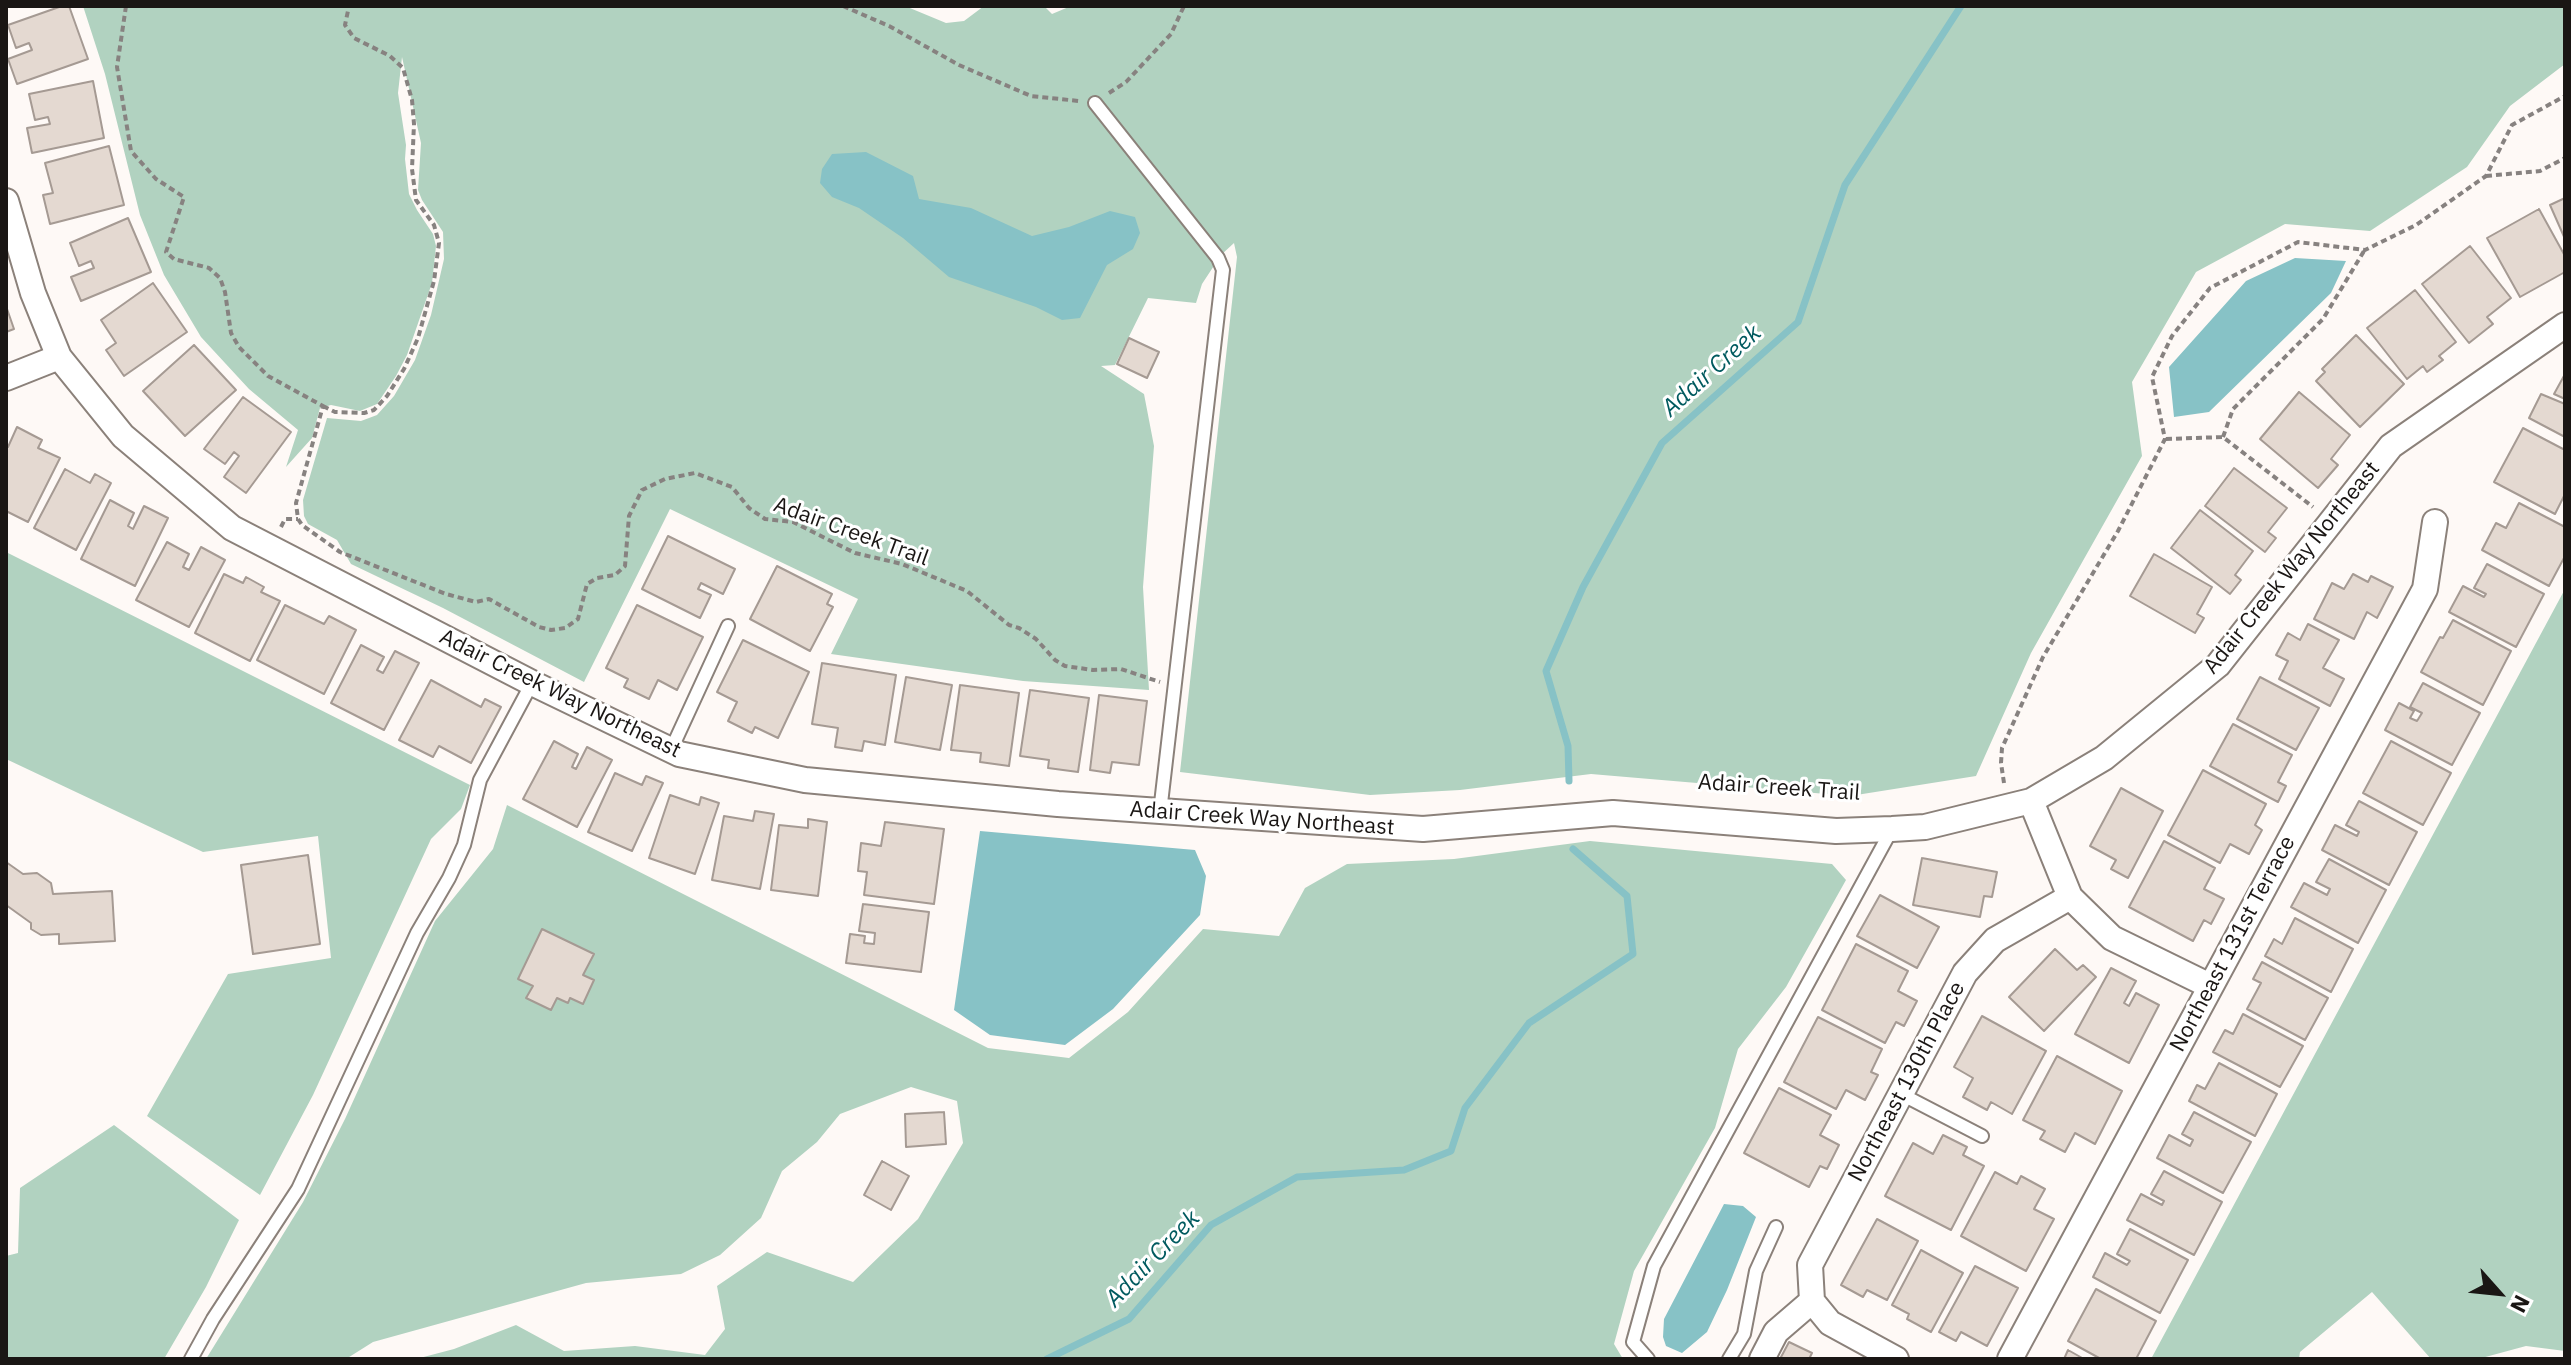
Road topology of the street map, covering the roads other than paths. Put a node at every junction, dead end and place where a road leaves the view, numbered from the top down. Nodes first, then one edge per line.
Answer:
1 (1095, 103) road end
2 (6, 201) edge
3 (2565, 325) edge
4 (59, 357) junction
5 (6, 378) edge
6 (2435, 522) dead end
7 (728, 626) dead end
8 (532, 683) junction
9 (671, 750) junction
10 (2031, 801) junction
11 (1160, 812) junction
12 (1892, 829) junction
13 (2070, 897) junction
14 (2210, 986) junction
15 (1901, 1094) junction
16 (1982, 1136) dead end
17 (1776, 1227) dead end
18 (1812, 1301) junction
19 (191, 1359) edge
20 (1648, 1359) edge
21 (1729, 1359) edge
22 (1762, 1359) edge
23 (1896, 1359) edge
24 (2010, 1359) edge

1 - 11 lane
2 - 4 street, Adair Creek Way Northeast
3 - 10 street, Adair Creek Way Northeast
4 - 5 street
4 - 8 street, Adair Creek Way Northeast
6 - 14 street, Northeast 131st Terrace
7 - 9 lane
8 - 9 street, Adair Creek Way Northeast
8 - 19 lane
9 - 11 street, Adair Creek Way Northeast
10 - 12 street, Adair Creek Way Northeast
10 - 13 street
11 - 12 street, Adair Creek Way Northeast
12 - 20 lane
13 - 14 street
13 - 15 street, Northeast 130th Place
14 - 24 street, Northeast 131st Terrace
15 - 16 lane
15 - 18 street, Northeast 130th Place
17 - 21 lane
18 - 22 street
18 - 23 street

